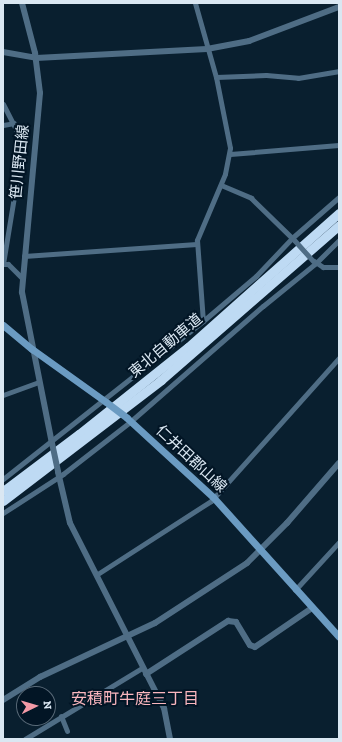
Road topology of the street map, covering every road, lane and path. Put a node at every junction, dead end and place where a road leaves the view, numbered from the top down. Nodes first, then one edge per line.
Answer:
1 (22, 3) edge
2 (195, 3) edge
3 (339, 7) edge
4 (208, 49) junction
5 (3, 52) edge
6 (36, 58) junction
7 (339, 71) edge
8 (216, 77) junction
9 (3, 104) edge
10 (14, 123) junction
11 (3, 125) edge
12 (339, 145) edge
13 (230, 154) junction
14 (221, 185) junction
15 (339, 197) edge
16 (339, 213) edge
17 (339, 225) edge
18 (293, 240) junction
19 (339, 240) edge
20 (197, 244) junction
21 (24, 256) junction
22 (315, 262) junction
23 (3, 264) edge
24 (339, 267) edge
25 (22, 278) junction
26 (204, 321) junction
27 (3, 325) edge
28 (32, 349) junction
29 (339, 358) edge
30 (39, 382) junction
31 (3, 395) edge
32 (105, 400) junction
33 (129, 419) junction
34 (52, 441) junction
35 (339, 463) edge
36 (59, 474) junction
37 (3, 479) edge
38 (3, 491) edge
39 (214, 497) junction
40 (3, 501) edge
41 (3, 513) edge
42 (339, 542) edge
43 (261, 550) junction
44 (96, 574) junction
45 (295, 590) junction
46 (312, 608) junction
47 (127, 637) junction
48 (339, 638) edge
49 (142, 668) junction
50 (146, 674) junction
51 (3, 700) edge
52 (61, 716) junction
53 (67, 731) dead end
54 (25, 739) edge
55 (170, 739) edge

1 - 6 street, 笹川野田線
2 - 4 street
3 - 4 street
4 - 6 street
4 - 8 street
5 - 6 street
6 - 21 street, 笹川野田線
7 - 8 street
8 - 13 street
9 - 10 street
10 - 11 street
10 - 23 street
12 - 13 street
13 - 14 street
14 - 18 street
14 - 20 street
15 - 18 street
16 - 38 highway, 東北自動車道
17 - 40 highway, 東北自動車道
18 - 22 street, bridge
18 - 26 street
19 - 22 street
20 - 21 street
20 - 26 street
21 - 25 street, 笹川野田線
22 - 24 street
22 - 33 street
23 - 25 street
25 - 28 street, 笹川野田線
26 - 32 street
27 - 28 main road, 仁井田郡山線
28 - 30 street, 笹川野田線
28 - 32 main road, 仁井田郡山線
29 - 39 street
30 - 31 street
30 - 34 street, 笹川野田線
32 - 33 main road, 仁井田郡山線, bridge
32 - 34 street
33 - 36 street
33 - 39 main road, 仁井田郡山線
34 - 36 street, 笹川野田線, bridge
34 - 37 street
35 - 43 street
36 - 41 street
36 - 44 street, 笹川野田線
39 - 43 main road, 仁井田郡山線
39 - 44 street
42 - 45 street
43 - 45 main road, 仁井田郡山線
43 - 47 street
44 - 47 street, 笹川野田線
45 - 46 main road, 仁井田郡山線
46 - 48 main road, 仁井田郡山線
46 - 50 street
47 - 49 street, 笹川野田線
47 - 51 street
49 - 50 street, 笹川野田線
49 - 52 street
50 - 55 street, 笹川野田線
52 - 53 street
52 - 54 street

